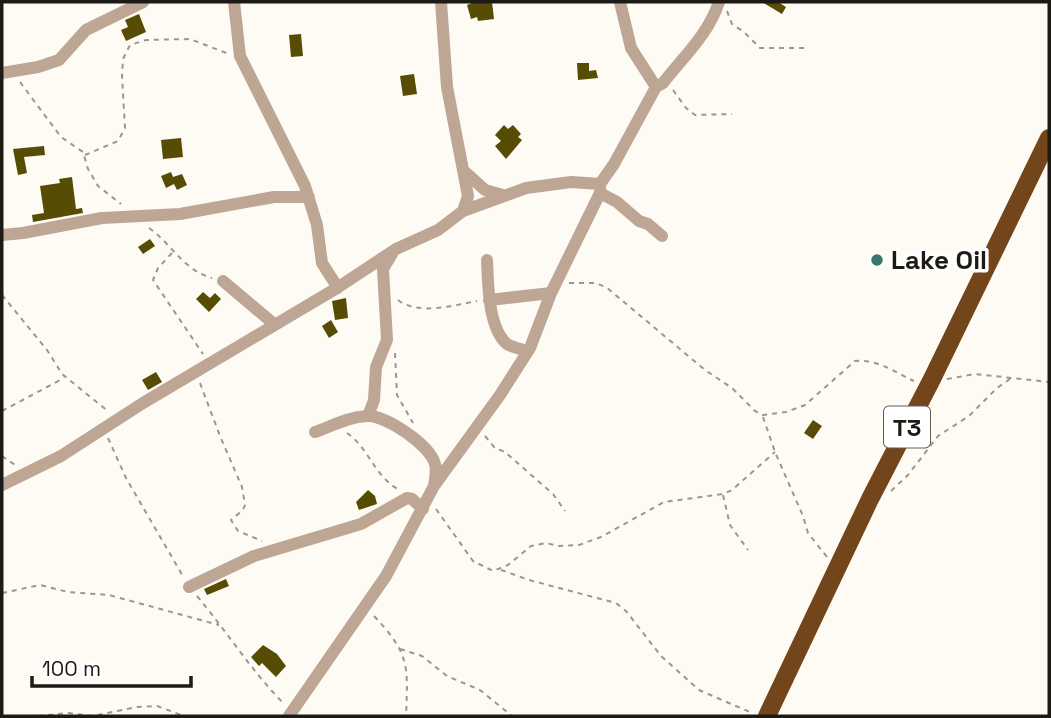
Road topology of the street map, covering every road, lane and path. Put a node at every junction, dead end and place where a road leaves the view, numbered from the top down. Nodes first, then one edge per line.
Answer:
1 (143, 2) edge
2 (234, 2) edge
3 (441, 2) edge
4 (620, 2) edge
5 (719, 3) edge
6 (805, 48) dead end
7 (240, 56) junction
8 (7, 73) edge
9 (660, 85) junction
10 (732, 114) dead end
11 (1049, 138) edge
12 (84, 155) junction
13 (464, 171) junction
14 (600, 189) junction
15 (503, 195) junction
16 (309, 197) junction
17 (463, 211) junction
18 (133, 216) junction
19 (2, 235) edge
20 (662, 236) dead end
21 (396, 249) junction
22 (173, 252) junction
23 (487, 260) dead end
24 (223, 281) joint
25 (338, 288) junction
26 (553, 288) junction
27 (384, 289) junction
28 (2, 295) edge
29 (489, 300) junction
30 (274, 324) junction
31 (394, 348) dead end
32 (528, 351) junction
33 (209, 364) junction
34 (195, 372) junction
35 (65, 377) junction
36 (932, 379) junction
37 (1010, 379) junction
38 (1049, 382) edge
39 (2, 411) edge
40 (763, 415) junction
41 (368, 416) junction
42 (118, 419) junction
43 (334, 425) junction
44 (477, 427) junction
45 (315, 432) dead end
46 (412, 437) junction
47 (775, 452) junction
48 (2, 456) edge
49 (22, 475) junction
50 (2, 485) edge
51 (434, 486) junction
52 (723, 494) junction
53 (412, 499) junction
54 (870, 499) junction
55 (426, 505) junction
56 (565, 511) dead end
57 (279, 548) junction
58 (748, 550) dead end
59 (840, 565) junction
60 (500, 569) junction
61 (189, 587) dead end
62 (2, 593) edge
63 (363, 606) junction
64 (222, 626) dead end
65 (400, 649) junction
66 (68, 715) edge
67 (38, 716) edge
68 (184, 716) edge
69 (289, 716) edge
70 (406, 716) edge
71 (512, 716) edge
72 (759, 716) edge
73 (766, 716) edge

1 - 8 street
2 - 7 street
3 - 13 street
4 - 9 street
5 - 6 path
5 - 9 street
7 - 12 path
7 - 16 street
8 - 12 path
9 - 10 path
9 - 14 street
11 - 36 highway, T3
12 - 18 path
13 - 15 street
13 - 17 street
14 - 15 street
14 - 20 street
14 - 26 street
15 - 17 street
16 - 18 street
16 - 25 street
17 - 21 street
18 - 19 street
18 - 22 path
21 - 25 street
21 - 27 street
22 - 24 path
22 - 33 path
23 - 29 street
24 - 30 street
25 - 30 street
26 - 29 street
26 - 32 street
26 - 40 path
27 - 29 path
27 - 41 street
28 - 35 path
29 - 32 street
30 - 33 street
31 - 46 path
32 - 44 street
33 - 34 street
34 - 42 street
34 - 57 path
35 - 39 path
35 - 42 path
36 - 37 path, T3
36 - 40 path, T3
36 - 54 highway, T3
37 - 38 path, T3
37 - 54 path, T3
40 - 47 path
41 - 43 street
41 - 46 street
42 - 49 street
43 - 45 street
43 - 53 path
44 - 51 street
44 - 56 path
46 - 51 street
47 - 52 path
47 - 59 path
48 - 49 path
49 - 50 street
51 - 55 street
52 - 58 path
52 - 60 path
53 - 55 street
53 - 57 street
54 - 59 highway, T3
55 - 60 path
55 - 63 street
57 - 61 street
59 - 73 highway, T3
60 - 72 path
62 - 64 path
63 - 65 path
63 - 69 street
65 - 70 path
65 - 71 path
66 - 67 path
66 - 68 path

